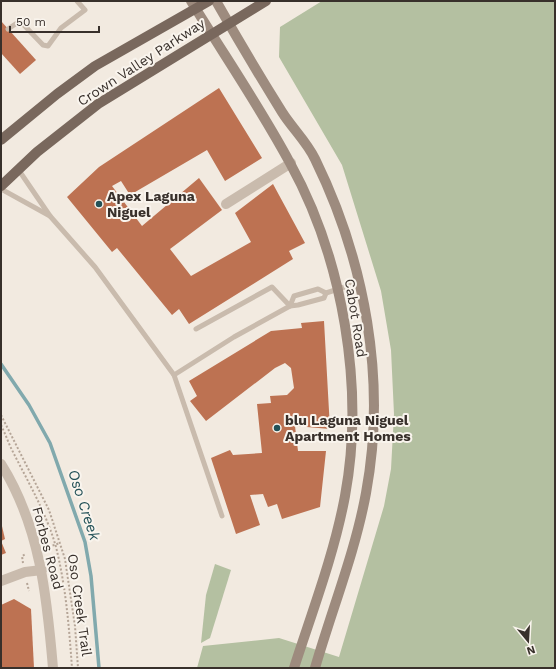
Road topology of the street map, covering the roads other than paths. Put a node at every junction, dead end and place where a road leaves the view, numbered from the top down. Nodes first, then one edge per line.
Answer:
1 (77, 1) edge
2 (208, 1) edge
3 (216, 1) edge
4 (266, 1) edge
5 (194, 5) edge
6 (229, 23) junction
7 (8, 29) dead end
8 (212, 33) junction
9 (1, 140) edge
10 (291, 163) junction
11 (18, 169) junction
12 (1, 186) edge
13 (1, 189) edge
14 (226, 204) dead end
15 (50, 216) junction
16 (360, 282) junction
17 (338, 290) junction
18 (326, 294) junction
19 (290, 306) junction
20 (196, 329) dead end
21 (174, 375) junction
22 (1, 464) edge
23 (222, 516) dead end
24 (42, 570) junction
25 (1, 581) edge
26 (53, 668) edge
27 (294, 668) edge
28 (315, 668) edge

1 - 7 lane
2 - 5 main road, Crown Valley Parkway
3 - 6 main road, Cabot Road
4 - 6 main road, Crown Valley Parkway
5 - 8 main road, Cabot Road
5 - 9 main road, Crown Valley Parkway
6 - 8 main road, Crown Valley Parkway
6 - 16 main road, Cabot Road
8 - 10 main road, Cabot Road
8 - 11 main road, Crown Valley Parkway
10 - 14 street
10 - 17 main road, Cabot Road
11 - 12 main road, Crown Valley Parkway
11 - 15 lane
13 - 15 lane
15 - 21 lane
16 - 17 lane
16 - 28 main road, Cabot Road
17 - 18 lane
17 - 27 main road, Cabot Road
18 - 19 lane
18 - 19 lane
19 - 20 lane
19 - 21 lane
21 - 23 lane
22 - 24 street, Forbes Road
24 - 25 street
24 - 26 street, Forbes Road

